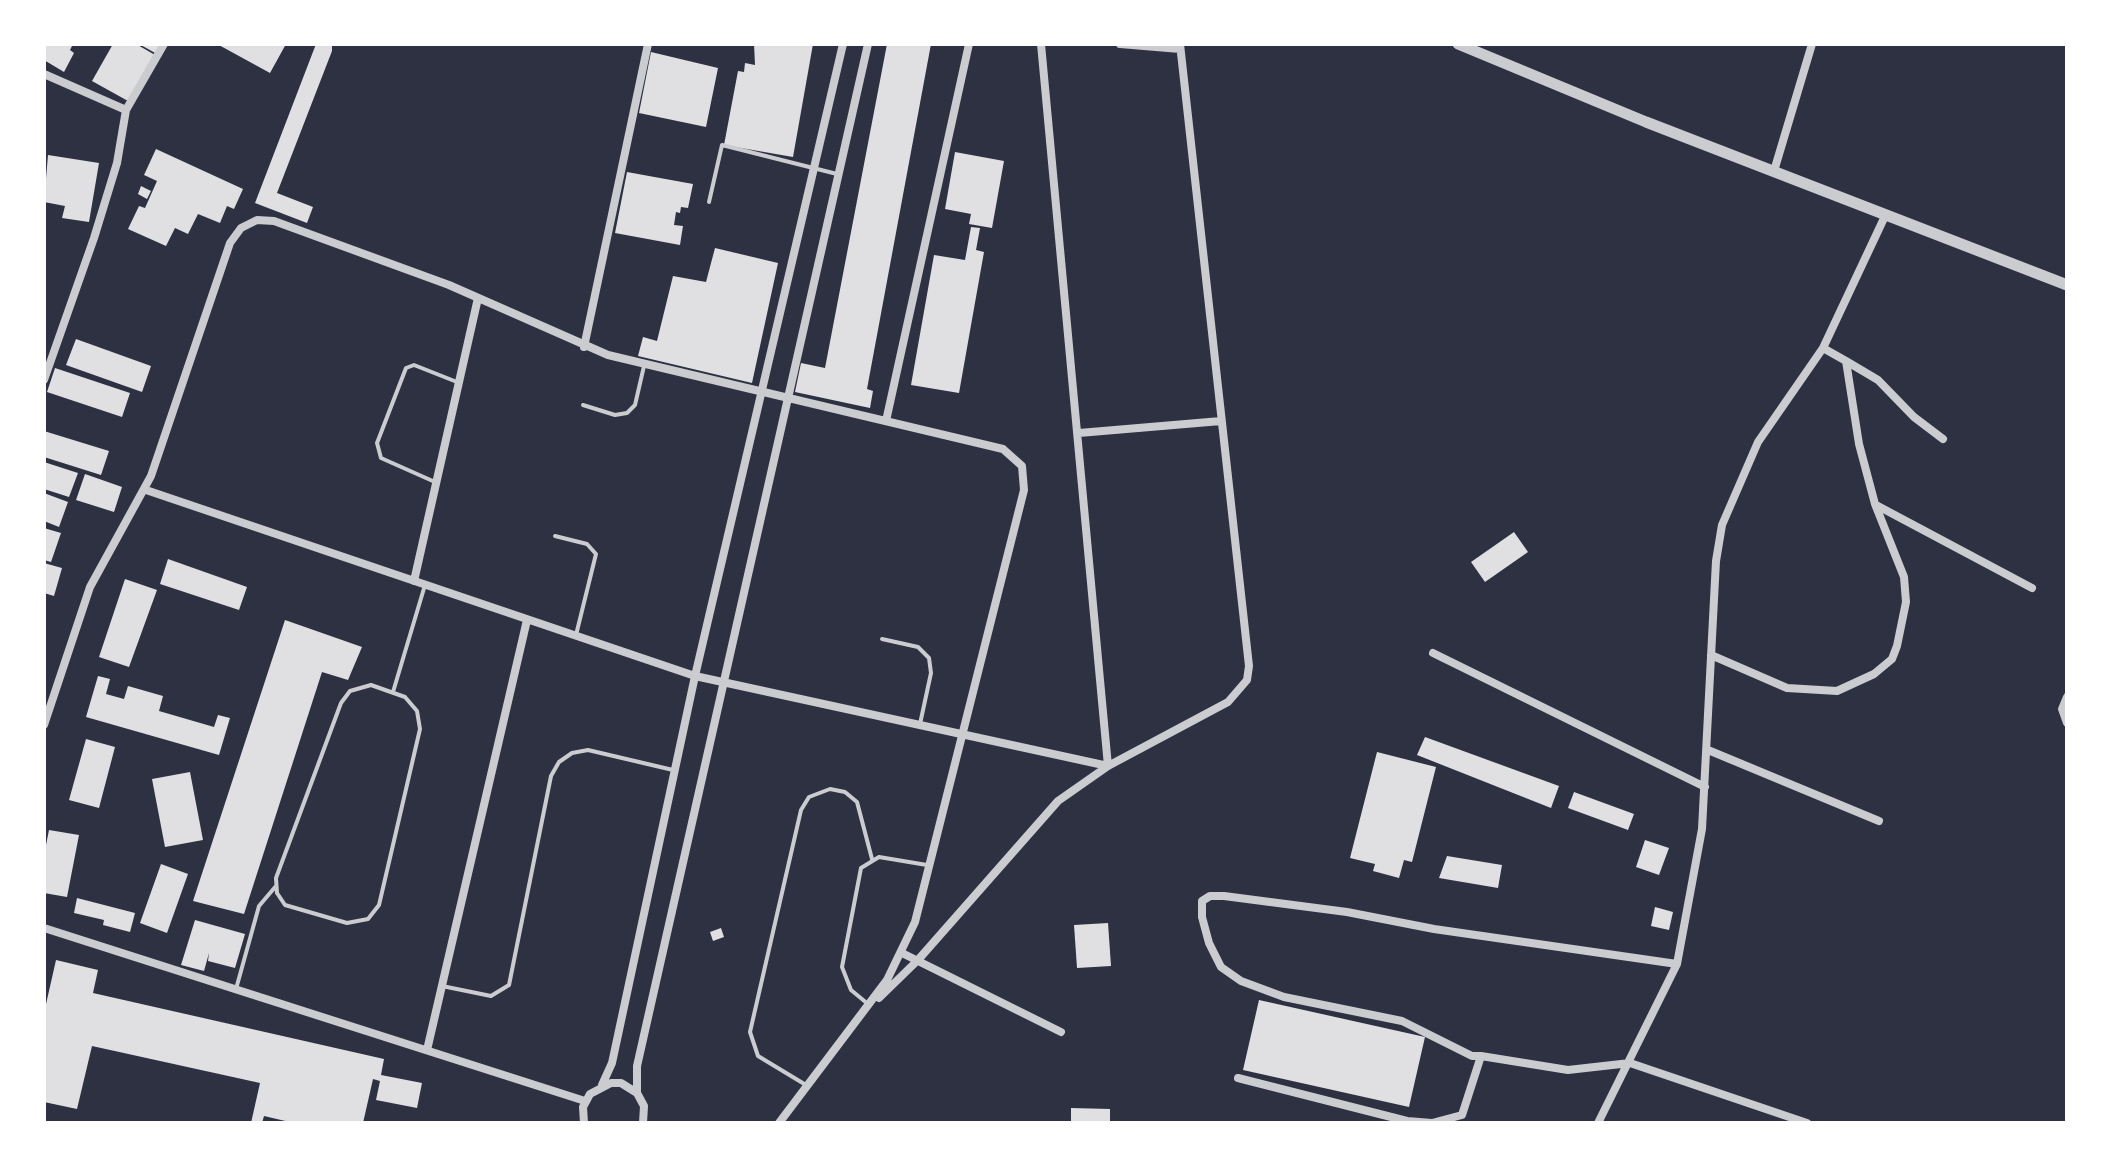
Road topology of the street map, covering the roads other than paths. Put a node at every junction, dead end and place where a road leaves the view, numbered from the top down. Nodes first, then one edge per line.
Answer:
1 (164, 44) edge
2 (648, 44) edge
3 (843, 44) edge
4 (868, 44) edge
5 (969, 44) edge
6 (1041, 44) edge
7 (1120, 44) edge
8 (1458, 44) edge
9 (1812, 44) edge
10 (1180, 47) edge
11 (44, 74) edge
12 (126, 110) junction
13 (814, 168) junction
14 (1774, 171) junction
15 (839, 175) junction
16 (709, 202) dead end
17 (1886, 214) junction
18 (2067, 285) edge
19 (478, 298) junction
20 (584, 347) junction
21 (1823, 348) junction
22 (1846, 361) junction
23 (644, 366) junction
24 (44, 380) edge
25 (459, 383) junction
26 (761, 392) junction
27 (790, 399) junction
28 (583, 405) dead end
29 (886, 421) junction
30 (1221, 421) junction
31 (1079, 433) junction
32 (1943, 439) dead end
33 (436, 482) junction
34 (146, 490) junction
35 (1875, 504) junction
36 (555, 536) dead end
37 (414, 581) junction
38 (425, 585) junction
39 (2032, 588) dead end
40 (527, 620) junction
41 (575, 637) junction
42 (882, 639) dead end
43 (1433, 653) dead end
44 (1711, 655) junction
45 (695, 676) junction
46 (726, 684) junction
47 (393, 692) junction
48 (2067, 697) edge
49 (2067, 723) edge
50 (920, 724) junction
51 (44, 725) edge
52 (963, 733) junction
53 (1708, 750) junction
54 (1108, 766) junction
55 (675, 770) junction
56 (1705, 787) junction
57 (1879, 821) dead end
58 (872, 859) junction
59 (929, 866) junction
60 (276, 886) junction
61 (44, 928) edge
62 (902, 953) junction
63 (918, 960) junction
64 (1677, 964) junction
65 (442, 986) junction
66 (236, 989) junction
67 (869, 1006) junction
68 (1061, 1032) dead end
69 (427, 1050) junction
70 (1481, 1056) junction
71 (1630, 1063) junction
72 (1238, 1078) dead end
73 (602, 1085) junction
74 (807, 1086) junction
75 (637, 1093) junction
76 (585, 1101) junction
77 (646, 1122) edge
78 (584, 1123) edge
79 (779, 1123) edge
80 (1598, 1123) edge
81 (1807, 1123) edge

1 - 12 street
2 - 20 street
3 - 13 street
4 - 15 street
5 - 29 street
6 - 31 street
7 - 10 street
8 - 14 street
9 - 14 street
10 - 30 street
11 - 12 street
12 - 24 street
13 - 15 lane
13 - 16 lane
13 - 26 street
14 - 17 street
15 - 27 street
17 - 18 street
17 - 21 street
19 - 20 street
19 - 25 street
19 - 34 street
20 - 23 street
21 - 22 street
21 - 44 street
22 - 32 street
22 - 35 street
23 - 26 street
23 - 28 lane
25 - 33 street
25 - 33 lane
26 - 27 street
26 - 45 street
27 - 29 street
27 - 46 street
29 - 52 street
30 - 31 street
30 - 54 street
31 - 54 street
33 - 37 street
34 - 37 street
34 - 51 street
35 - 39 street
35 - 44 street
36 - 41 lane
37 - 38 street
38 - 40 street
38 - 47 lane
40 - 41 street
40 - 65 street
41 - 45 street
42 - 50 lane
43 - 56 street
44 - 53 street
45 - 46 street
45 - 55 street
46 - 50 street
46 - 75 street
47 - 60 lane
47 - 60 lane
48 - 49 street
50 - 52 street
52 - 54 street
52 - 59 street
53 - 56 street
53 - 57 street
54 - 63 street
55 - 65 lane
55 - 73 street
56 - 64 street
58 - 59 lane
58 - 67 lane
58 - 74 lane
59 - 62 street
60 - 66 lane
61 - 66 street
62 - 63 street
62 - 67 street
63 - 67 street
63 - 68 street
64 - 70 street
64 - 71 street
65 - 69 street
66 - 69 street
67 - 74 street
69 - 76 street
70 - 71 street
70 - 72 street
71 - 80 street
71 - 81 street
73 - 75 street
73 - 76 street
74 - 79 street
75 - 77 street
76 - 78 street

